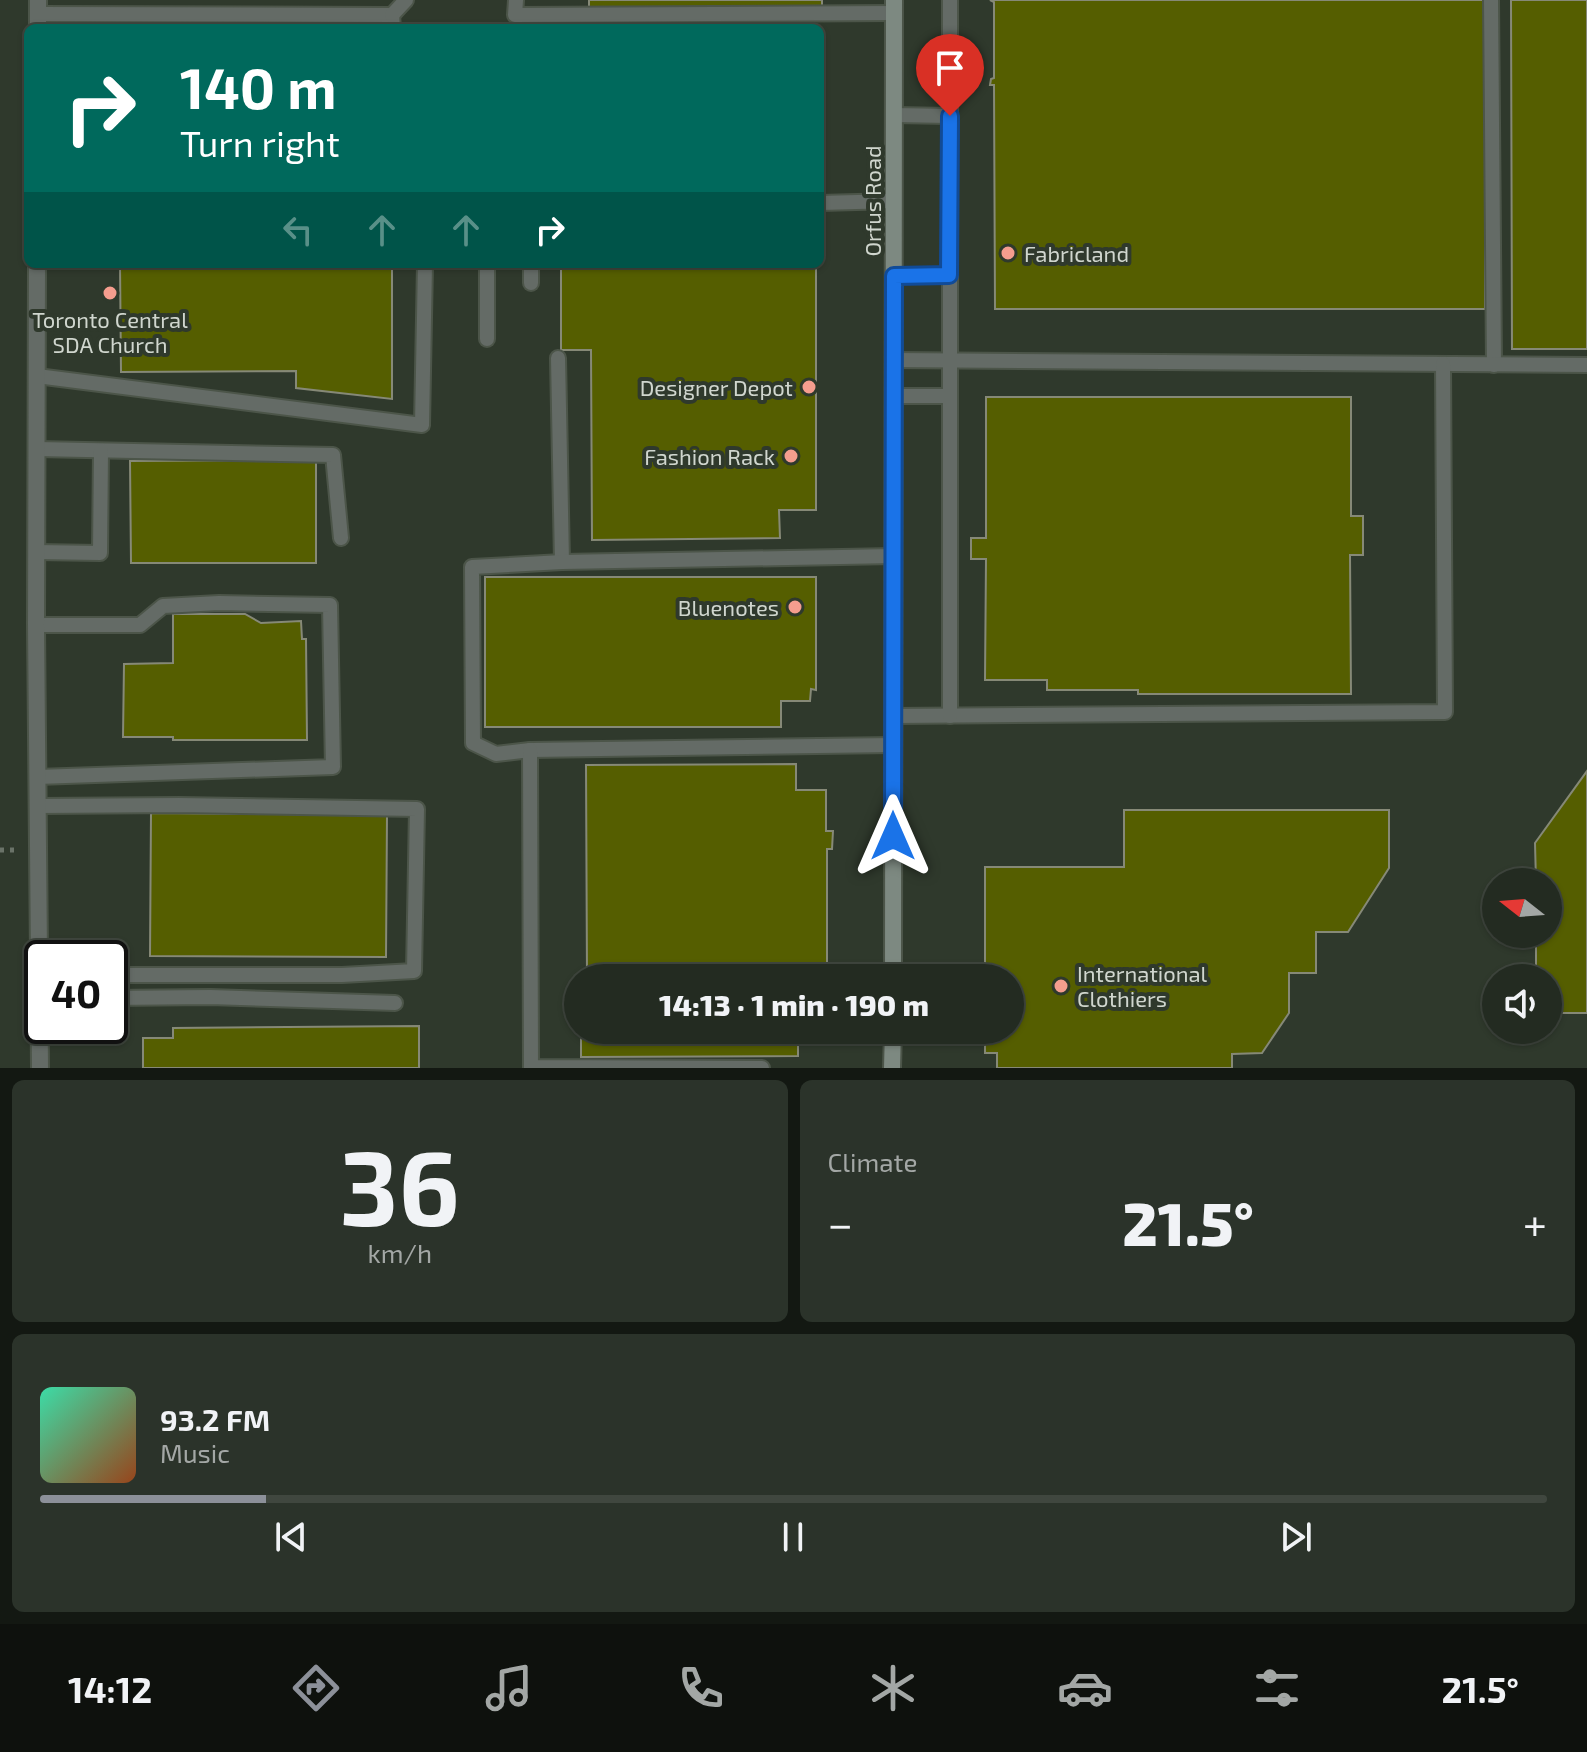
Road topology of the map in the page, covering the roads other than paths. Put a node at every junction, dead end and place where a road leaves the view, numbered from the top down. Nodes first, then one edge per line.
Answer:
1 (406, 0) edge
2 (516, 0) edge
3 (950, 0) edge
4 (1491, 0) edge
5 (894, 6) edge
6 (38, 14) edge
7 (393, 22) edge
8 (894, 115) junction
9 (950, 116) junction
10 (894, 201) junction
11 (824, 203) edge
12 (37, 268) edge
13 (425, 268) edge
14 (487, 268) edge
15 (531, 268) edge
16 (949, 275) junction
17 (894, 276) junction
18 (531, 283) dead end
19 (487, 339) dead end
20 (558, 358) dead end
21 (893, 360) junction
22 (949, 360) junction
23 (1443, 364) junction
24 (1494, 365) junction
25 (1587, 365) edge
26 (37, 376) junction
27 (894, 396) junction
28 (949, 396) junction
29 (37, 449) junction
30 (101, 451) junction
31 (341, 538) dead end
32 (36, 552) junction
33 (894, 556) junction
34 (562, 562) junction
35 (36, 625) junction
36 (893, 716) junction
37 (950, 716) junction
38 (893, 745) junction
39 (530, 750) junction
40 (37, 777) junction
41 (38, 806) junction
42 (40, 940) edge
43 (893, 964) edge
44 (128, 975) edge
45 (128, 998) edge
46 (395, 1003) dead end
47 (40, 1044) edge
48 (893, 1044) edge
49 (40, 1068) edge
50 (762, 1068) edge
51 (892, 1068) edge

1 - 7 lane
2 - 5 lane
3 - 9 lane
4 - 24 lane
5 - 8 street, Orfus Road
6 - 7 lane
8 - 9 lane
8 - 10 street, Orfus Road
9 - 16 lane
10 - 11 lane
10 - 17 street, Orfus Road
12 - 26 street
13 - 26 lane
14 - 19 lane
15 - 18 lane
16 - 17 lane
16 - 22 lane
17 - 21 street, Orfus Road
20 - 34 lane
21 - 22 lane
21 - 27 street, Orfus Road
22 - 23 lane
22 - 28 lane
23 - 24 lane
23 - 37 lane
24 - 25 lane
26 - 29 street
27 - 28 lane
27 - 33 street, Orfus Road
28 - 37 lane
29 - 30 lane
29 - 32 street
30 - 31 lane
30 - 32 lane
32 - 35 street
33 - 34 lane
33 - 36 street, Orfus Road
34 - 39 lane
35 - 40 street
35 - 40 lane
36 - 37 lane
36 - 38 street, Orfus Road
38 - 39 lane
38 - 43 street, Orfus Road
39 - 50 lane
40 - 41 street
41 - 42 street
41 - 44 lane
45 - 46 lane
47 - 49 street
48 - 51 street

